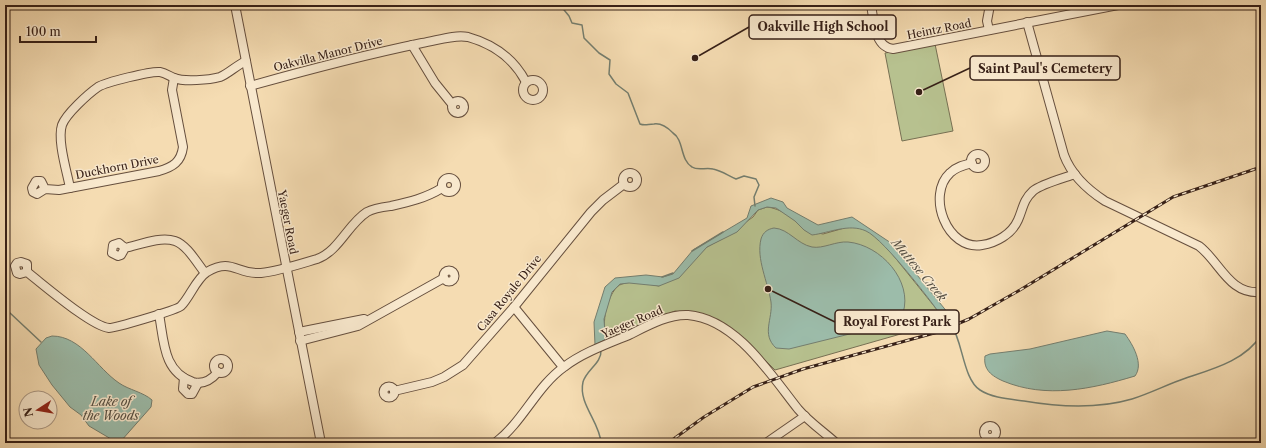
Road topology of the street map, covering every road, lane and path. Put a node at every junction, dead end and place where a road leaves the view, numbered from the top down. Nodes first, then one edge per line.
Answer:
1 (235, 5) edge
2 (871, 5) edge
3 (990, 5) edge
4 (1118, 5) edge
5 (1027, 22) junction
6 (988, 30) junction
7 (412, 45) junction
8 (246, 62) junction
9 (174, 78) junction
10 (526, 82) dead end
11 (250, 86) junction
12 (452, 104) dead end
13 (972, 163) dead end
14 (1075, 174) junction
15 (624, 184) dead end
16 (70, 188) junction
17 (442, 188) dead end
18 (45, 189) dead end
19 (125, 248) dead end
20 (285, 267) junction
21 (27, 272) dead end
22 (205, 273) junction
23 (444, 278) dead end
24 (1261, 292) edge
25 (514, 307) junction
26 (159, 314) junction
27 (371, 318) junction
28 (299, 332) junction
29 (300, 341) junction
30 (563, 367) junction
31 (218, 372) dead end
32 (184, 378) junction
33 (198, 383) junction
34 (394, 391) dead end
35 (805, 416) junction
36 (321, 443) edge
37 (495, 443) edge
38 (766, 443) edge
39 (836, 443) edge

1 - 8 street, Yaeger Road
2 - 6 street, Heintz Road
3 - 6 street
4 - 5 street, Heintz Road
5 - 6 street, Heintz Road
5 - 14 street
7 - 10 street, Oakvilla Manor Drive
7 - 11 street, Oakvilla Manor Drive
7 - 12 street
8 - 9 street
8 - 11 street, Yaeger Road
9 - 16 street
9 - 16 street, Duckhorn Drive
11 - 20 street, Yaeger Road
13 - 14 street
14 - 24 street
15 - 25 street, Casa Royale Drive
16 - 18 street, Duckhorn Drive
17 - 20 street
19 - 22 street
20 - 22 street
20 - 28 street, Yaeger Road
21 - 26 street
22 - 26 street
23 - 27 street
25 - 30 street
25 - 34 street, Casa Royale Drive
26 - 32 street
27 - 28 street
27 - 29 street
28 - 29 street, Yaeger Road
29 - 36 street, Yaeger Road
30 - 35 street, Yaeger Road
30 - 37 street, Yaeger Road
31 - 33 street
32 - 33 street
32 - 33 street
35 - 38 street
35 - 39 street, Yaeger Road

